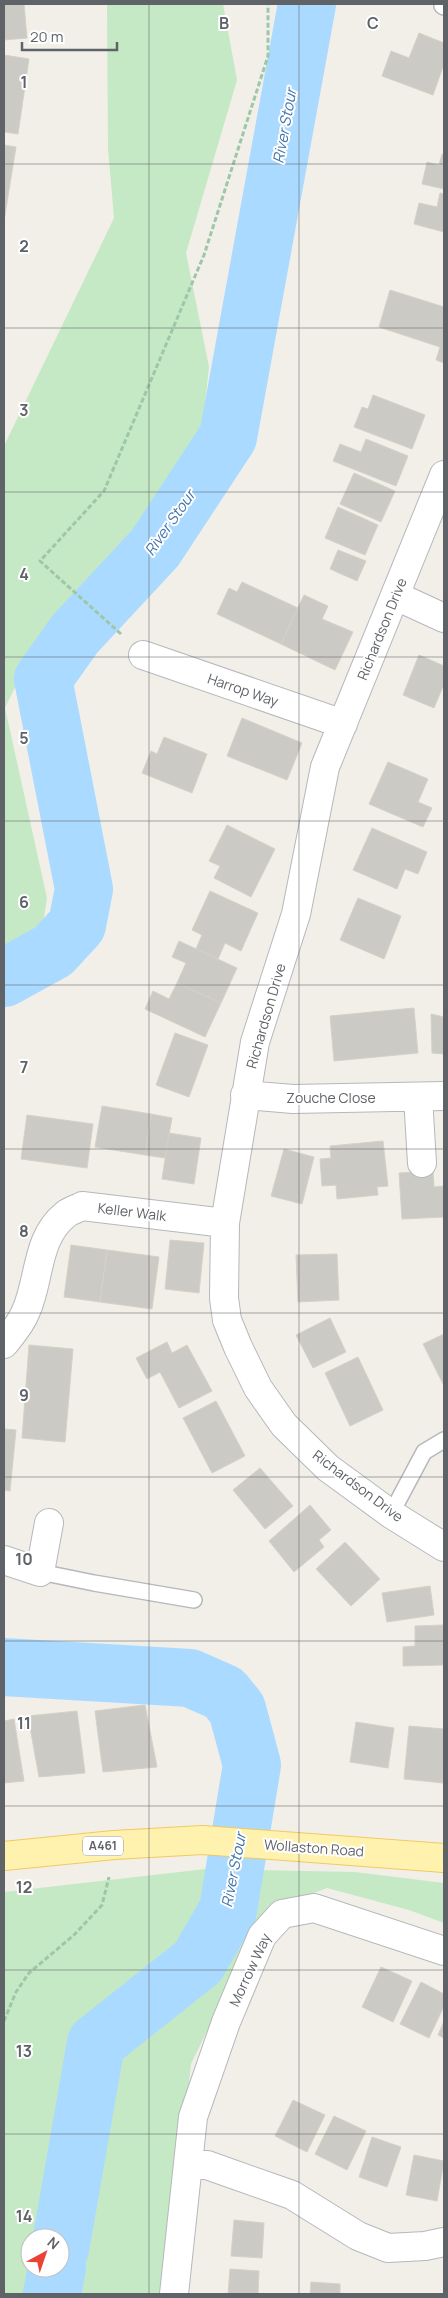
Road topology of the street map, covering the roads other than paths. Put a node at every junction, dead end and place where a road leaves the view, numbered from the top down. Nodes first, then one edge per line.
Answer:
1 (444, 475) edge
2 (396, 596) junction
3 (444, 618) edge
4 (143, 655) dead end
5 (343, 724) junction
6 (245, 1095) junction
7 (444, 1096) edge
8 (418, 1097) junction
9 (422, 1163) dead end
10 (225, 1223) junction
11 (4, 1344) edge
12 (444, 1440) edge
13 (390, 1514) junction
14 (49, 1523) dead end
15 (444, 1547) edge
16 (4, 1560) edge
17 (40, 1572) junction
18 (194, 1600) dead end
19 (4, 1856) edge
20 (444, 1858) edge
21 (444, 1952) edge
22 (188, 2165) junction
23 (444, 2242) edge
24 (174, 2294) edge

1 - 2 street, Richardson Drive
2 - 3 street
2 - 5 street, Richardson Drive
4 - 5 street, Harrop Way
5 - 6 street, Richardson Drive
6 - 8 street, Zouche Close
6 - 10 street, Richardson Drive
7 - 8 street, Zouche Close
8 - 9 street
10 - 11 street, Keller Walk
10 - 13 street, Richardson Drive
12 - 13 lane
13 - 15 street, Richardson Drive
14 - 17 street
16 - 17 street
17 - 18 lane
19 - 20 main road, Wollaston Road / A461
21 - 22 street, Morrow Way
22 - 23 street
22 - 24 street, Morrow Way

